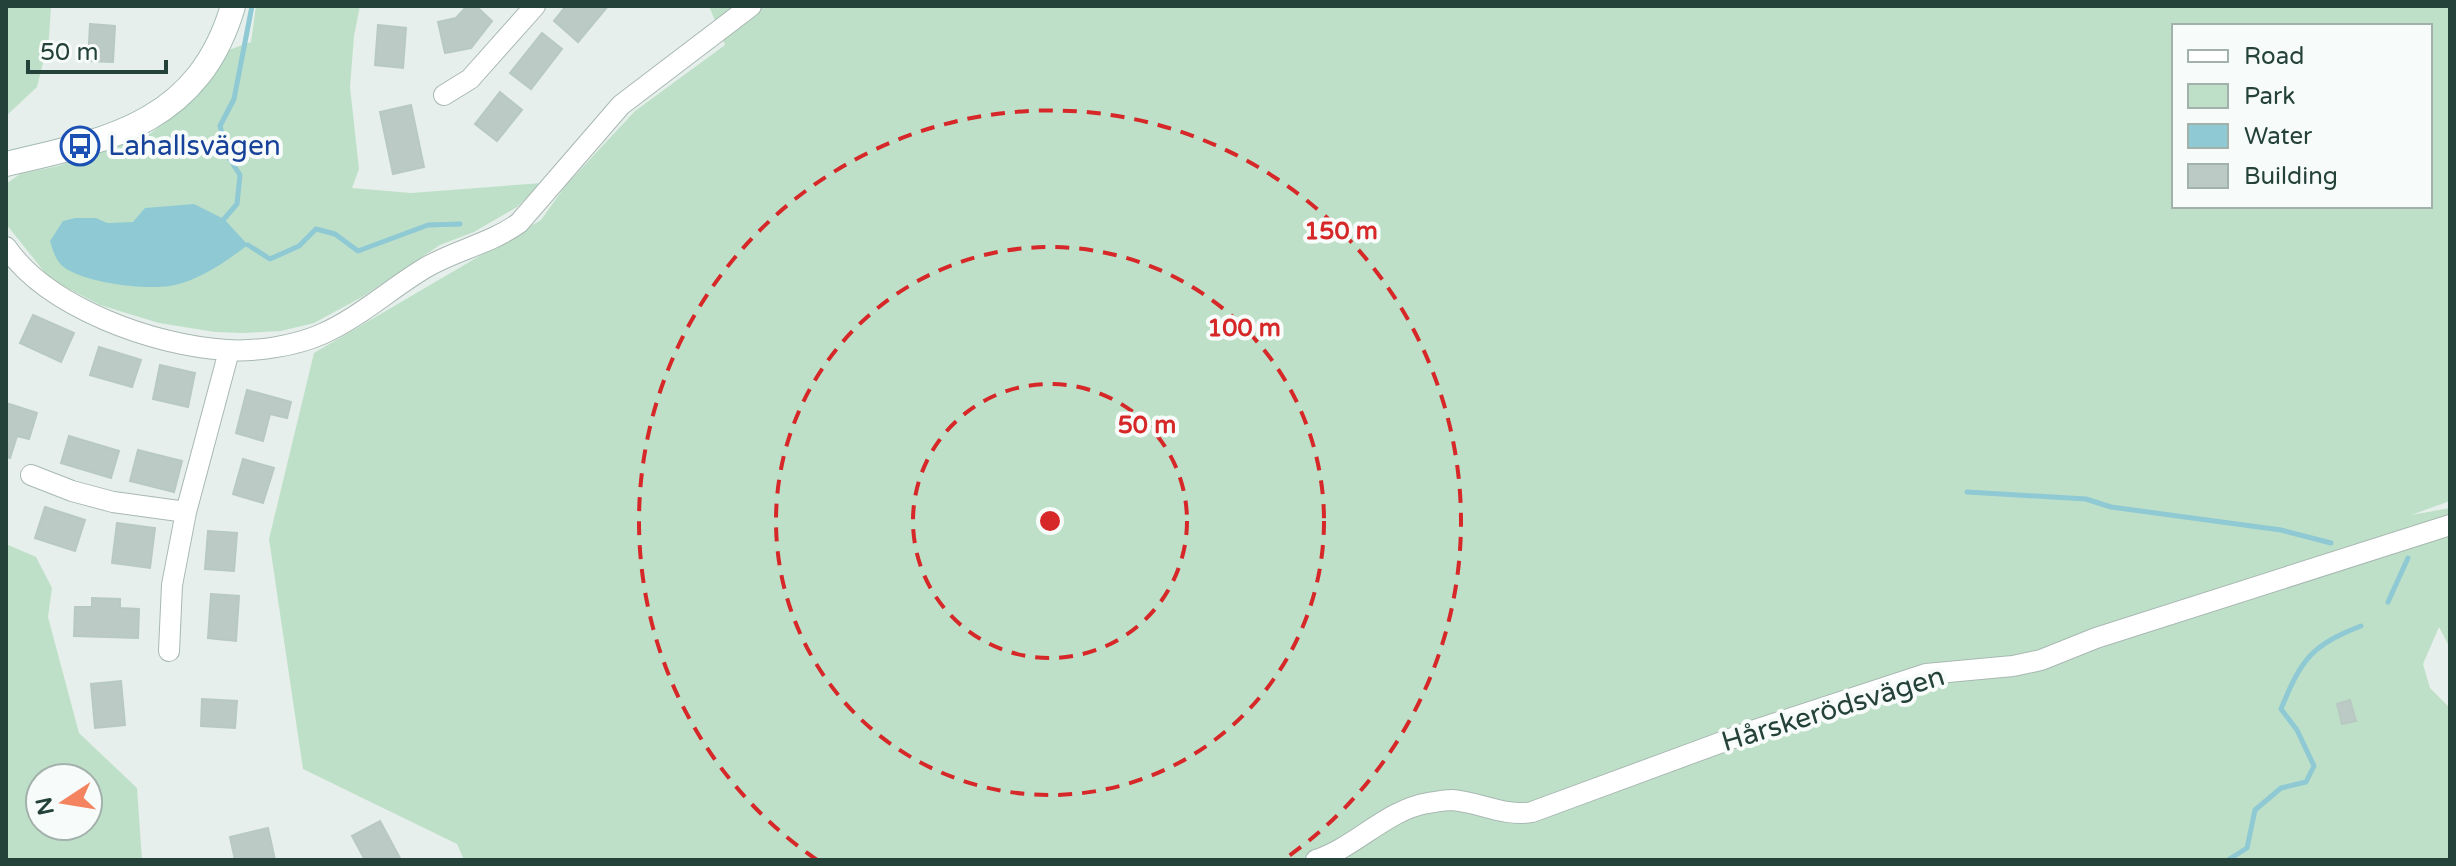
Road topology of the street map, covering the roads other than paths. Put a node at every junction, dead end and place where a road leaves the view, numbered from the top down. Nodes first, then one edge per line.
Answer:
1 (233, 6) edge
2 (535, 6) edge
3 (751, 6) edge
4 (444, 95) dead end
5 (6, 164) edge
6 (7, 251) edge
7 (229, 351) junction
8 (31, 475) dead end
9 (186, 512) junction
10 (2450, 525) edge
11 (169, 651) dead end
12 (1316, 860) edge

1 - 5 street
2 - 4 street
3 - 7 street
6 - 7 street
7 - 9 street
8 - 9 street
9 - 11 street
10 - 12 street, Hårskerödsvägen

